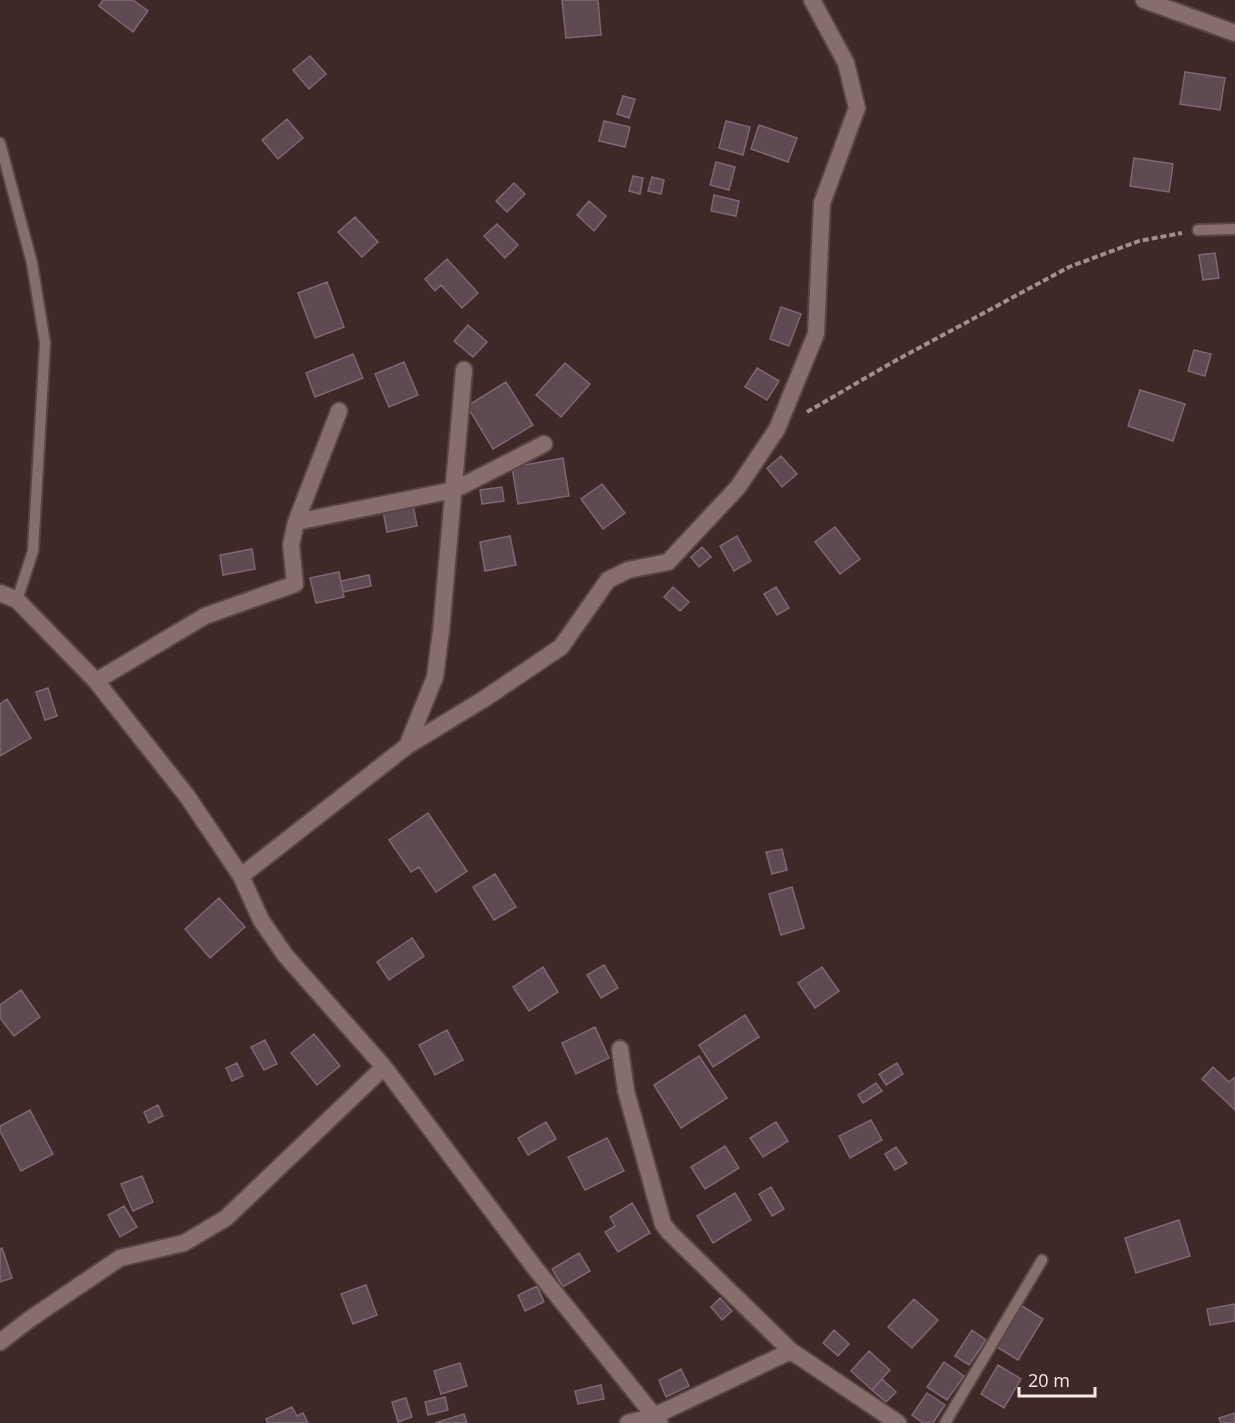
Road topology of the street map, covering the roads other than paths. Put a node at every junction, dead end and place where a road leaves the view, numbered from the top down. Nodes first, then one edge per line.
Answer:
1 (812, 0) edge
2 (1144, 0) edge
3 (1235, 33) edge
4 (0, 143) edge
5 (1235, 229) edge
6 (1198, 230) road end
7 (464, 370) dead end
8 (339, 411) dead end
9 (543, 444) dead end
10 (454, 490) junction
11 (296, 522) junction
12 (0, 593) edge
13 (17, 600) junction
14 (96, 681) junction
15 (407, 746) junction
16 (241, 876) junction
17 (620, 1049) dead end
18 (384, 1067) junction
19 (1042, 1260) dead end
20 (0, 1342) edge
21 (791, 1351) junction
22 (657, 1420) edge
23 (628, 1423) edge
24 (898, 1423) edge
25 (945, 1423) edge

1 - 15 street
2 - 3 street
4 - 13 lane
5 - 6 lane
7 - 10 street
8 - 11 street
9 - 10 street
10 - 11 street
10 - 15 street
11 - 14 street
12 - 13 street
13 - 14 street
14 - 16 street
15 - 16 street
16 - 18 street
17 - 21 street
18 - 20 street
18 - 22 street
19 - 25 lane
21 - 22 street
21 - 24 street
22 - 23 street

